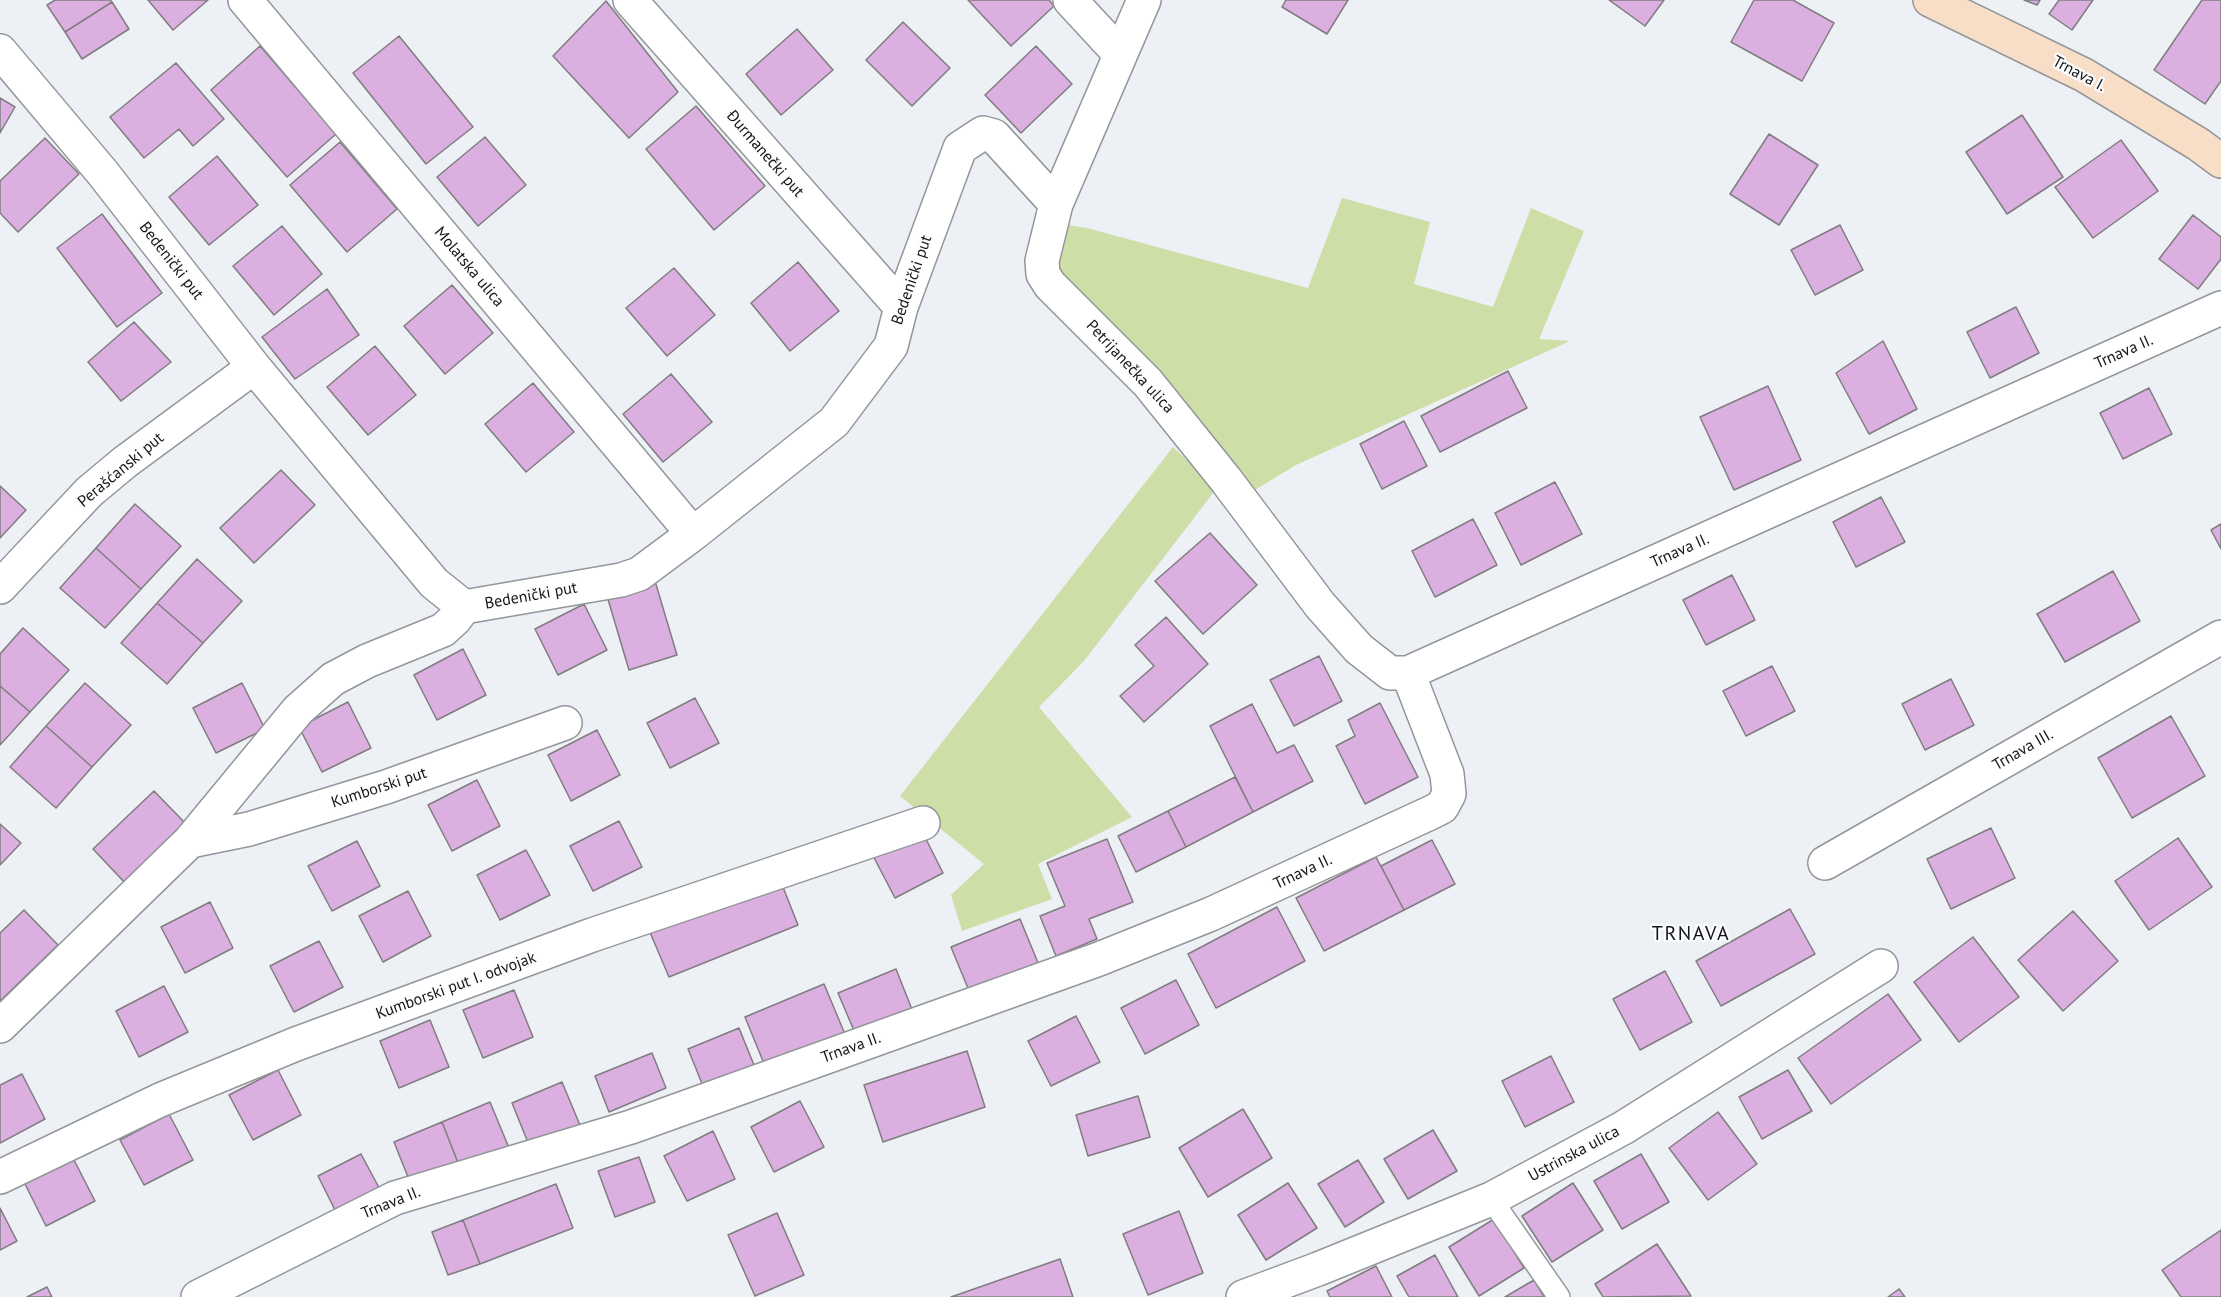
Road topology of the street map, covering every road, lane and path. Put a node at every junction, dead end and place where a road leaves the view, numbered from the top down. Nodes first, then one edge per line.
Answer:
1 (245, 0) edge
2 (630, 0) edge
3 (1070, 0) edge
4 (1144, 0) edge
5 (1930, 0) edge
6 (0, 51) edge
7 (1120, 54) junction
8 (2221, 161) edge
9 (1056, 204) junction
10 (901, 307) junction
11 (2221, 308) edge
12 (254, 367) junction
13 (693, 534) junction
14 (0, 587) edge
15 (464, 607) junction
16 (2221, 637) edge
17 (1408, 673) junction
18 (565, 723) dead end
19 (923, 823) dead end
20 (190, 841) junction
21 (1825, 862) dead end
22 (1881, 966) dead end
23 (0, 1026) edge
24 (0, 1177) edge
25 (1491, 1199) junction
26 (198, 1297) edge
27 (1243, 1297) edge
28 (1558, 1297) edge

1 - 13 street, Molatska ulica
2 - 10 street, Đurmanečki put
3 - 7 street
4 - 7 street, Petrijanečka ulica
5 - 8 street, Trnava I.
6 - 12 street, Bedenički put
7 - 9 street, Petrijanečka ulica
9 - 10 street, Bedenički put
9 - 17 street, Petrijanečka ulica
10 - 13 street, Bedenički put
11 - 17 street, Trnava II.
12 - 14 street, Perašćanski put
12 - 15 street, Bedenički put
13 - 15 street, Bedenički put
15 - 20 street
16 - 21 street, Trnava III.
17 - 26 street, Trnava II.
18 - 20 street, Kumborski put
19 - 24 street, Kumborski put I. odvojak
20 - 23 street
22 - 25 street, Ustrinska ulica
25 - 27 street, Ustrinska ulica
25 - 28 lane

